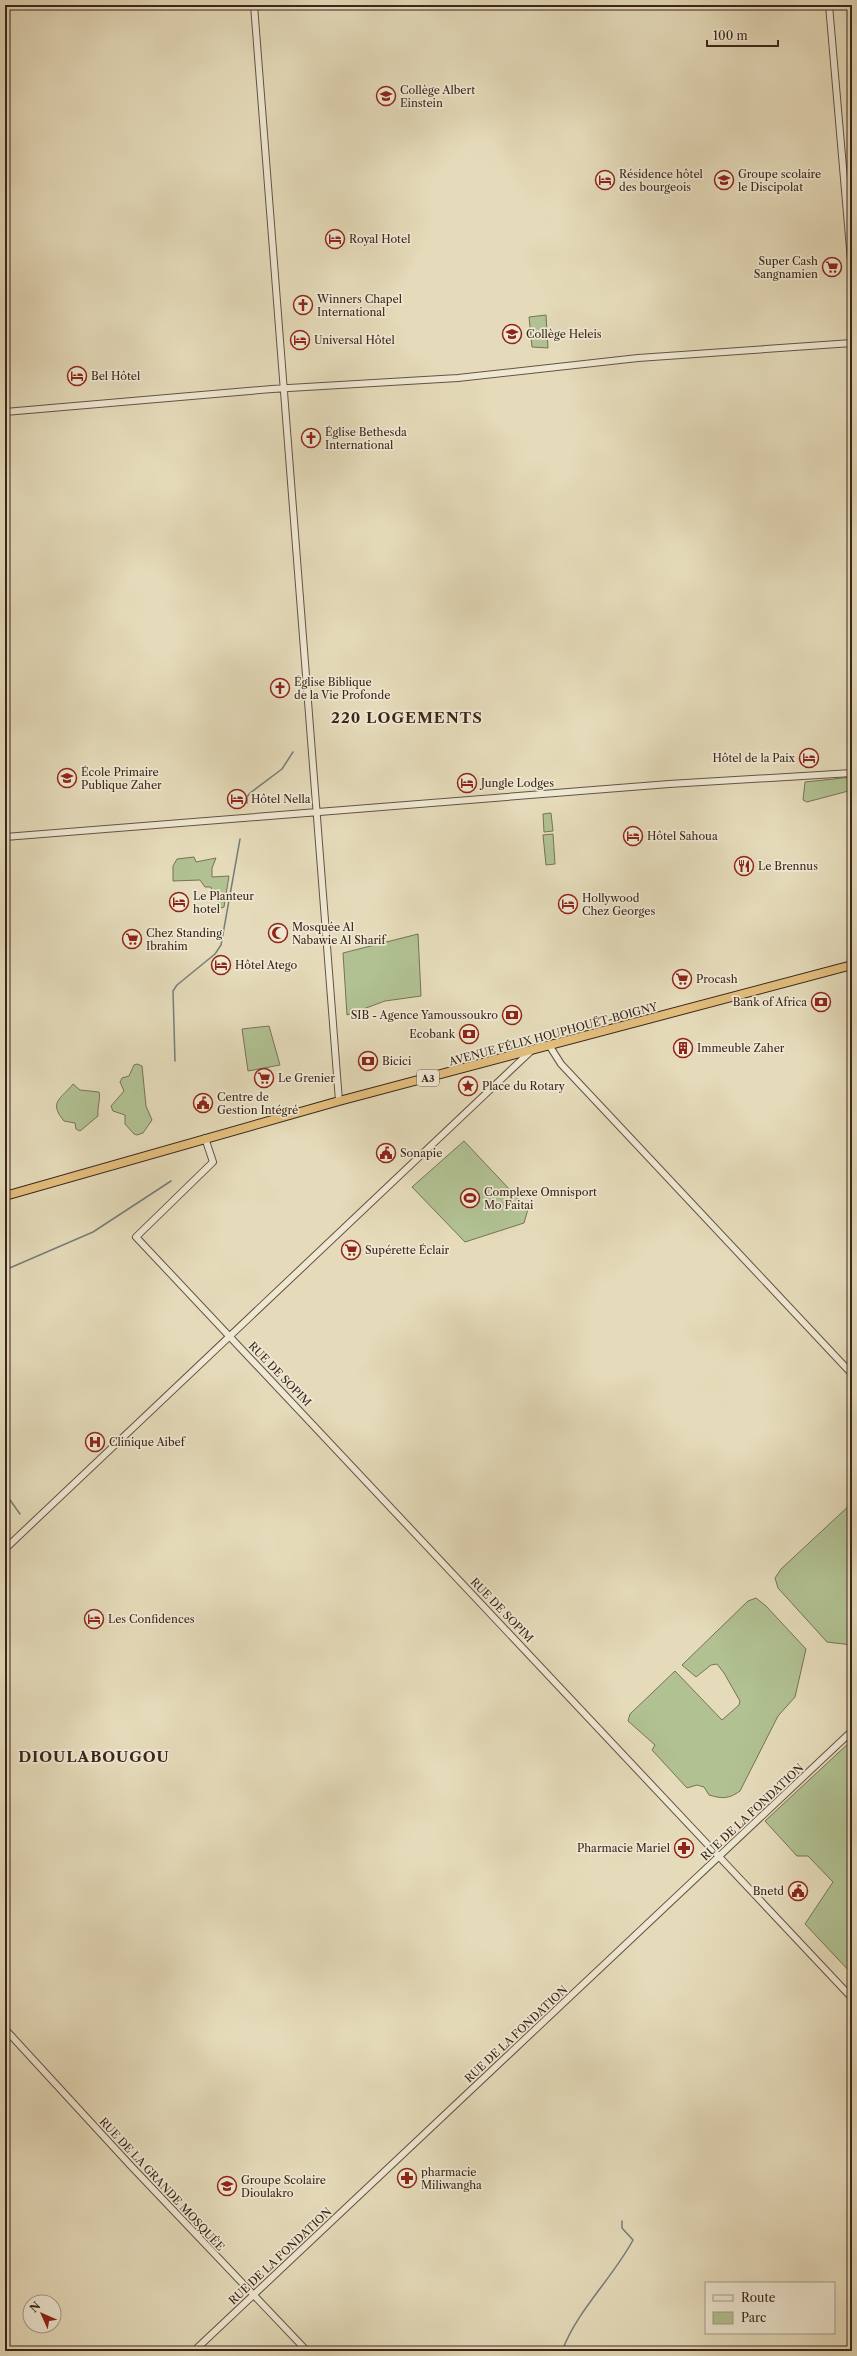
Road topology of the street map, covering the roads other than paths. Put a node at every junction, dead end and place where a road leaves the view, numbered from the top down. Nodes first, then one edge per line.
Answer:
1 (254, 5) edge
2 (829, 5) edge
3 (852, 272) edge
4 (852, 343) edge
5 (285, 389) junction
6 (5, 412) edge
7 (852, 773) edge
8 (315, 812) junction
9 (5, 837) edge
10 (852, 965) edge
11 (550, 1045) junction
12 (532, 1050) junction
13 (339, 1101) junction
14 (205, 1138) junction
15 (5, 1196) edge
16 (230, 1336) junction
17 (852, 1374) edge
18 (5, 1549) edge
19 (852, 1731) edge
20 (720, 1856) junction
21 (852, 1998) edge
22 (5, 2029) edge
23 (253, 2296) junction
24 (194, 2351) edge
25 (307, 2351) edge

1 - 5 street
2 - 3 street
4 - 5 street
5 - 6 street
5 - 8 street
7 - 8 street
8 - 9 street
8 - 13 street
10 - 11 highway, AVENUE FÉLIX HOUPHOUËT-BOIGNY / A3
11 - 12 highway, AVENUE FÉLIX HOUPHOUËT-BOIGNY / A3
11 - 17 street
12 - 13 highway, AVENUE FÉLIX HOUPHOUËT-BOIGNY / A3
12 - 16 street
13 - 14 highway, AVENUE FÉLIX HOUPHOUËT-BOIGNY / A3
14 - 15 highway, AVENUE FÉLIX HOUPHOUËT-BOIGNY / A3
14 - 16 street, RUE DE SOPIM
16 - 18 street
16 - 20 street, RUE DE SOPIM
19 - 20 street, RUE DE LA FONDATION
20 - 21 street, RUE DE SOPIM
20 - 23 street, RUE DE LA FONDATION
22 - 23 street, RUE DE LA GRANDE MOSQUÉE
23 - 24 street, RUE DE LA FONDATION
23 - 25 street, RUE DE LA GRANDE MOSQUÉE

